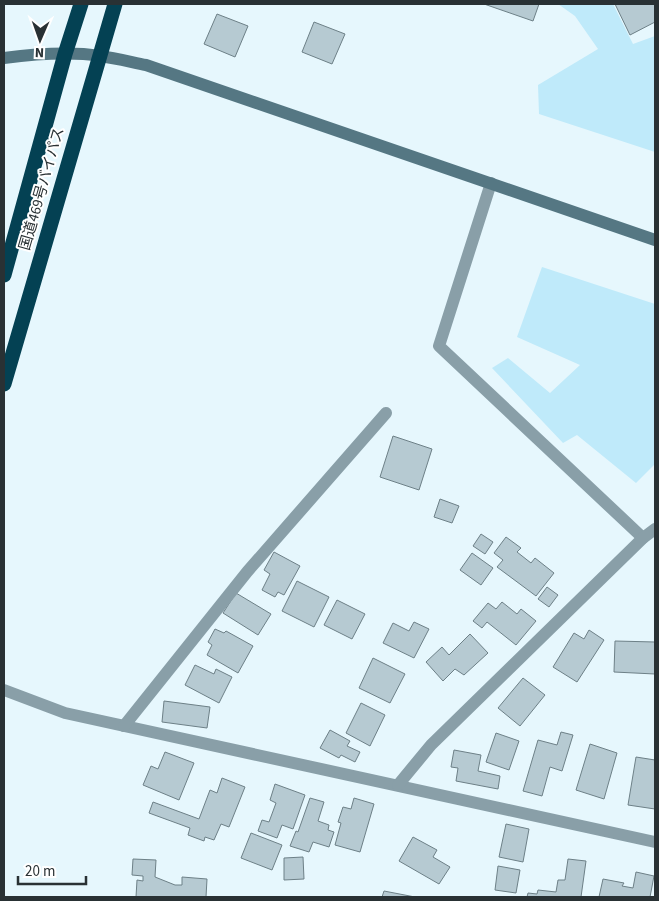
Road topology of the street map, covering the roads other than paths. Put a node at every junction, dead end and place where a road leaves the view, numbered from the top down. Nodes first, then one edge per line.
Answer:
1 (81, 4) edge
2 (115, 4) edge
3 (65, 54) junction
4 (99, 56) junction
5 (4, 58) edge
6 (492, 183) junction
7 (655, 240) edge
8 (4, 275) edge
9 (4, 384) edge
10 (386, 412) dead end
11 (655, 529) edge
12 (643, 538) junction
13 (4, 690) edge
14 (124, 726) junction
15 (398, 786) junction
16 (655, 842) edge

1 - 3 highway, 国道469号バイパス
2 - 4 highway, 国道469号バイパス
3 - 4 street
3 - 5 street
3 - 8 highway, 国道469号バイパス
4 - 6 street
4 - 9 highway, 国道469号バイパス
6 - 7 street
6 - 12 street
10 - 14 street
11 - 12 street
12 - 15 street
13 - 14 street
14 - 15 street
15 - 16 street

